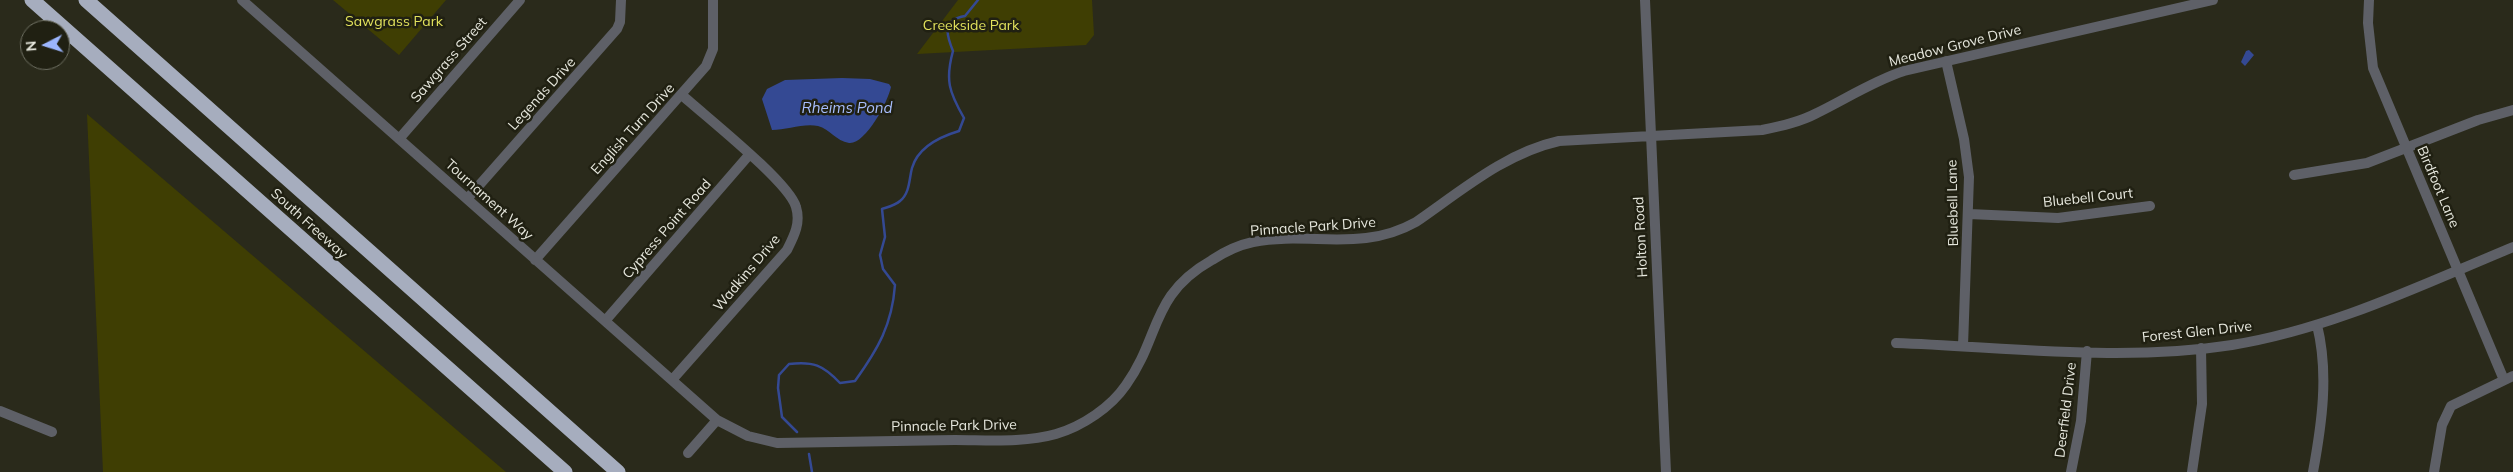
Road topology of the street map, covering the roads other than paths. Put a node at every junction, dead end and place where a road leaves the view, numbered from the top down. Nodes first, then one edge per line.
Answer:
1 (32, 0) edge
2 (86, 0) edge
3 (242, 0) edge
4 (520, 0) edge
5 (621, 0) edge
6 (713, 0) edge
7 (1644, 0) edge
8 (2213, 0) edge
9 (2369, 0) edge
10 (2171, 4) edge
11 (1946, 61) junction
12 (682, 95) junction
13 (2513, 110) edge
14 (1650, 136) junction
15 (399, 139) junction
16 (2406, 149) junction
17 (749, 155) junction
18 (2294, 175) dead end
19 (467, 199) junction
20 (2150, 206) dead end
21 (1969, 214) junction
22 (2513, 247) edge
23 (535, 260) junction
24 (2458, 270) junction
25 (605, 321) junction
26 (2317, 325) junction
27 (1896, 343) dead end
28 (1963, 346) junction
29 (2201, 348) junction
30 (2087, 351) junction
31 (2508, 378) edge
32 (672, 380) junction
33 (0, 411) edge
34 (717, 420) junction
35 (52, 432) dead end
36 (688, 453) dead end
37 (565, 472) edge
38 (618, 472) edge
39 (1666, 472) edge
40 (2071, 472) edge
41 (2192, 472) edge
42 (2312, 472) edge
43 (2434, 472) edge

1 - 37 highway, South Freeway
2 - 38 highway, South Freeway
3 - 15 street, Tournament Way
4 - 15 street, Sawgrass Street
5 - 19 street, Legends Drive
6 - 12 street, English Turn Drive
7 - 14 street, Holton Road
8 - 10 street, Meadow Grove Drive
9 - 16 street, Birdfoot Lane
10 - 11 street, Meadow Grove Drive
11 - 14 street, Meadow Grove Drive
11 - 21 street, Bluebell Lane
12 - 17 street, Wadkins Drive
12 - 23 street, English Turn Drive
13 - 16 street
14 - 34 street, Pinnacle Park Drive
14 - 39 street, Holton Road
15 - 19 street, Tournament Way
16 - 18 street
16 - 24 street, Birdfoot Lane
17 - 25 street, Cypress Point Road
17 - 32 street, Wadkins Drive
19 - 23 street, Tournament Way
20 - 21 street, Bluebell Court
21 - 28 street, Bluebell Lane
22 - 24 street, Forest Glen Drive
23 - 25 street, Tournament Way
24 - 26 street, Forest Glen Drive
24 - 31 street, Birdfoot Lane
25 - 32 street, Tournament Way
26 - 29 street, Forest Glen Drive
26 - 42 street
27 - 28 street, Forest Glen Drive
28 - 30 street, Forest Glen Drive
29 - 30 street, Forest Glen Drive
29 - 41 street
30 - 40 street, Deerfield Drive
31 - 43 street
32 - 34 street, Tournament Way
33 - 35 street
34 - 36 street

